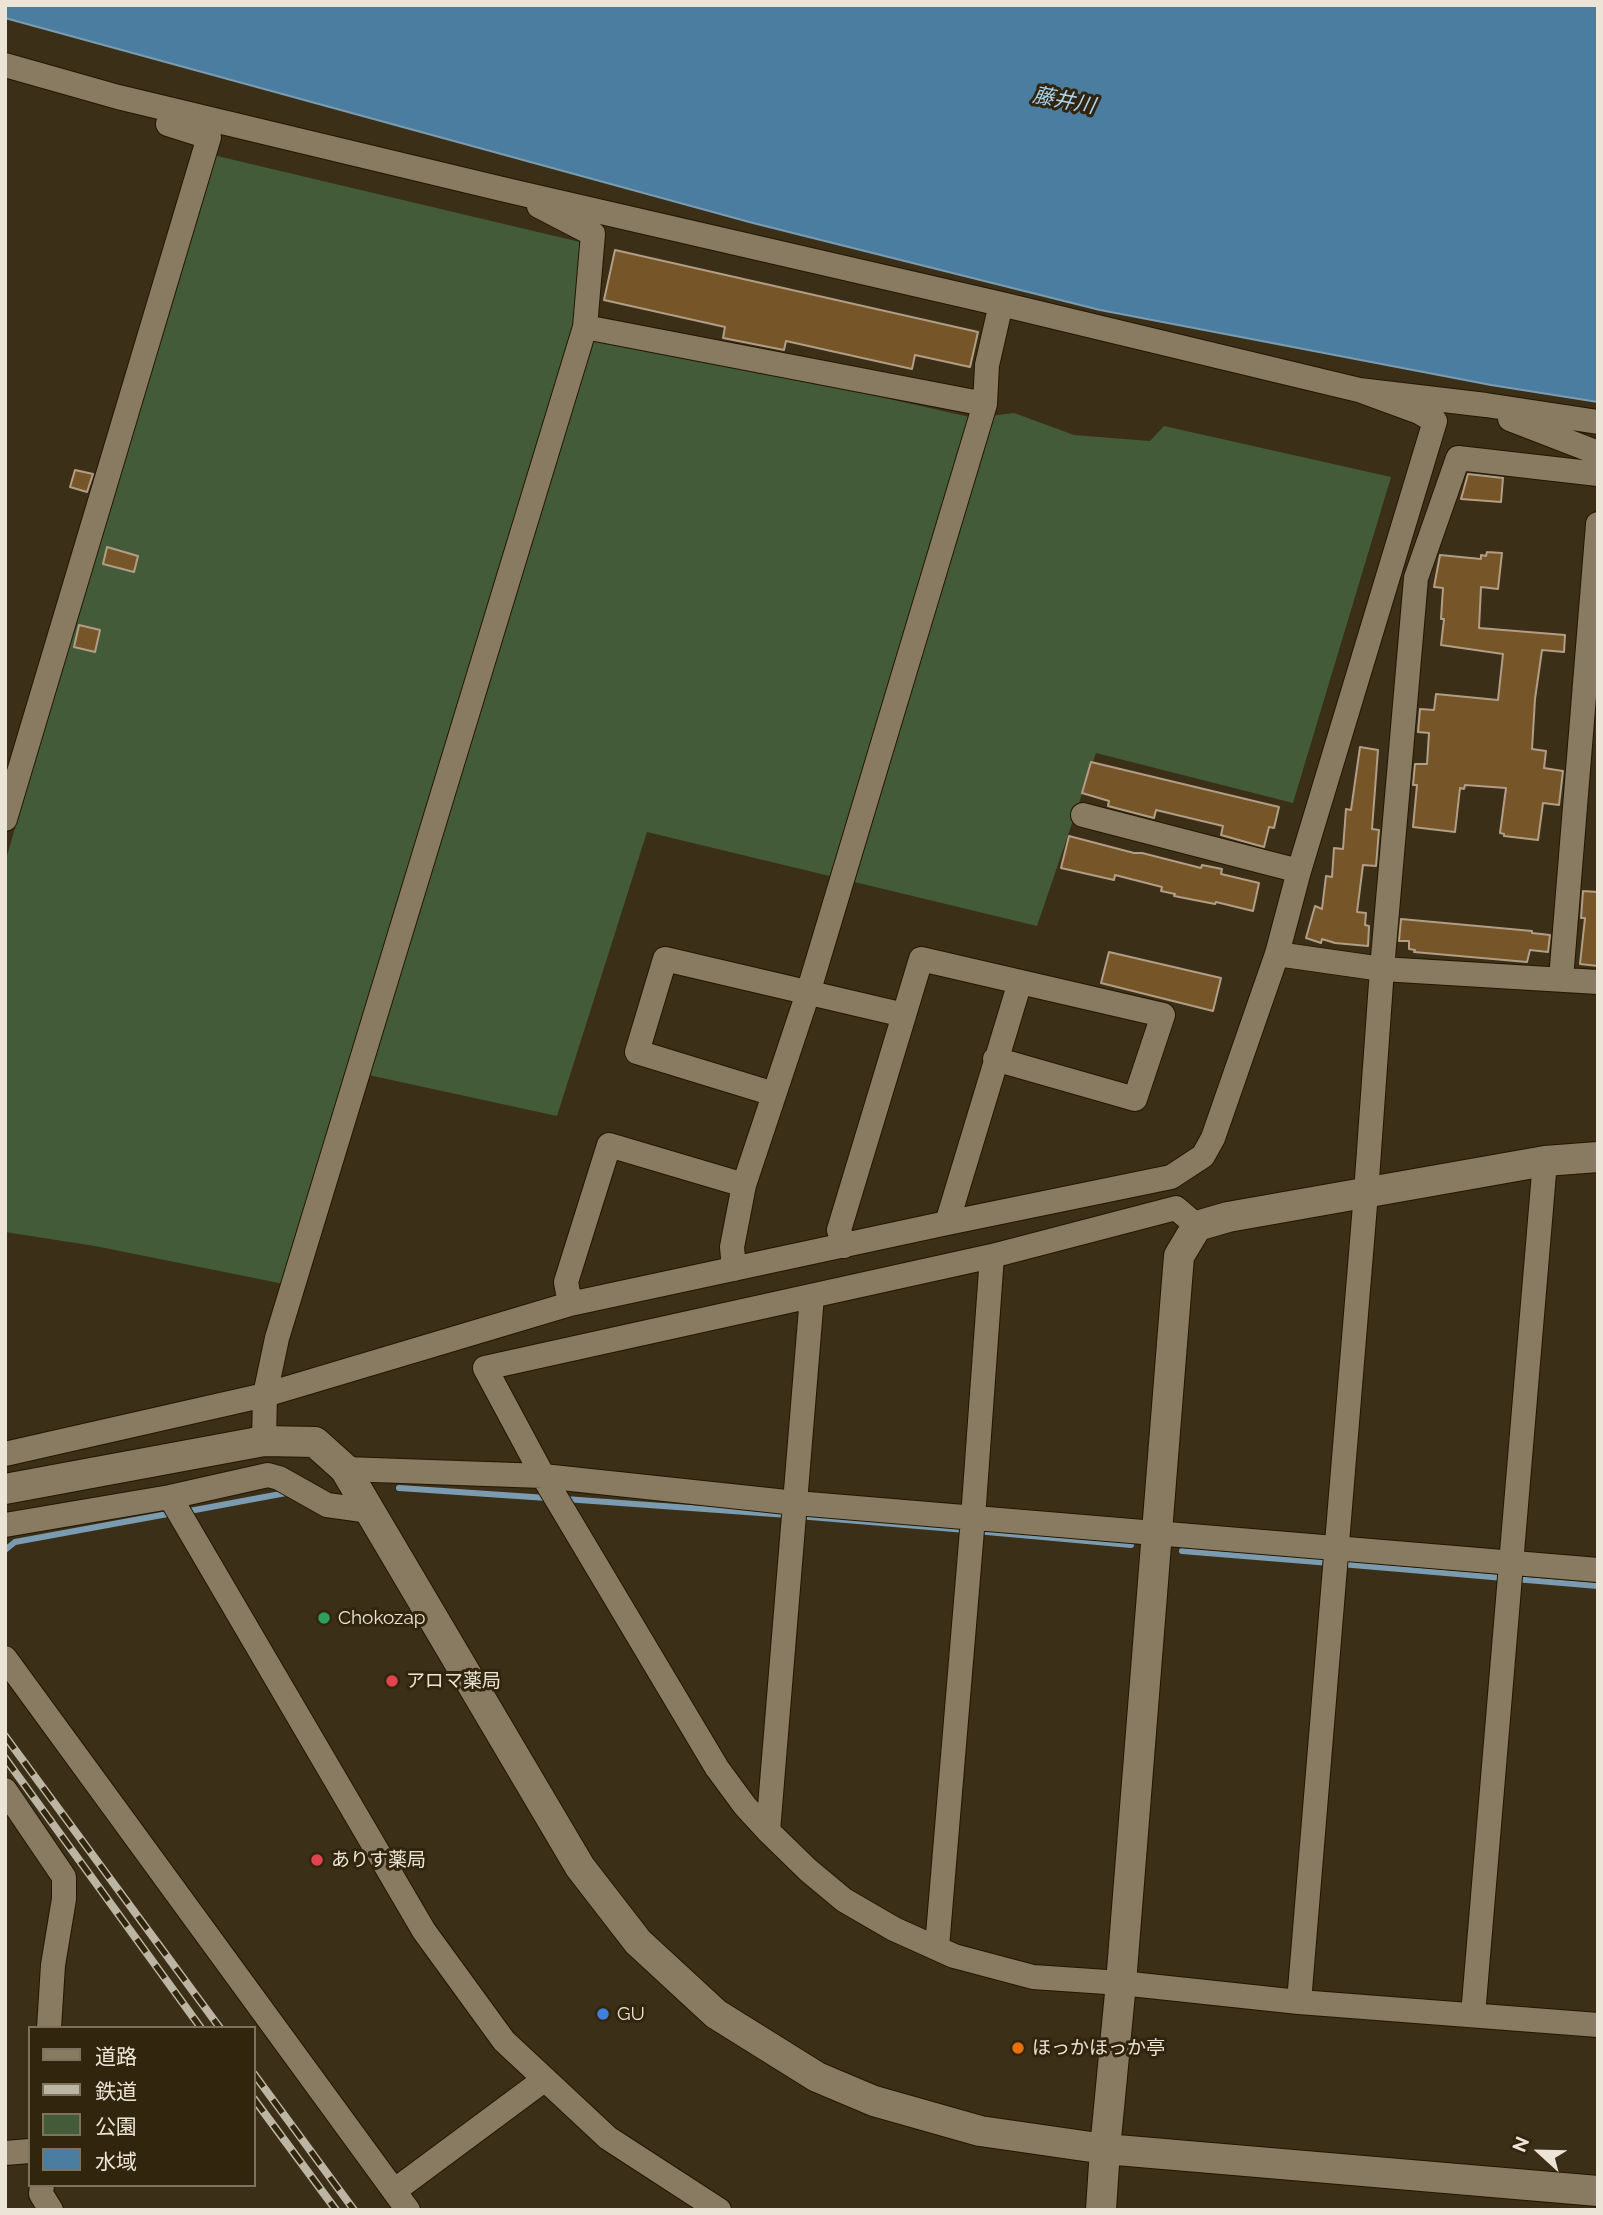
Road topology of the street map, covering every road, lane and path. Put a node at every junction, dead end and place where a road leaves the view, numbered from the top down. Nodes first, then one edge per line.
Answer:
1 (5, 65) edge
2 (118, 97) junction
3 (506, 190) junction
4 (1001, 304) junction
5 (585, 327) junction
6 (1359, 390) junction
7 (985, 404) junction
8 (1486, 408) junction
9 (1435, 421) junction
10 (1598, 422) edge
11 (1598, 453) edge
12 (1598, 474) edge
13 (1598, 524) edge
14 (1083, 815) dead end
15 (5, 818) edge
16 (1299, 871) junction
17 (1277, 954) junction
18 (1382, 969) junction
19 (1561, 979) junction
20 (1020, 982) junction
21 (1598, 982) edge
22 (808, 993) junction
23 (904, 1015) junction
24 (995, 1059) junction
25 (774, 1094) junction
26 (1598, 1157) edge
27 (1545, 1161) junction
28 (1171, 1178) junction
29 (744, 1185) junction
30 (1366, 1193) junction
31 (1186, 1217) junction
32 (947, 1223) junction
33 (844, 1246) junction
34 (992, 1256) junction
35 (734, 1269) junction
36 (812, 1296) junction
37 (570, 1304) junction
38 (265, 1395) junction
39 (264, 1441) junction
40 (5, 1454) edge
41 (345, 1469) junction
42 (5, 1489) edge
43 (552, 1492) junction
44 (178, 1510) junction
45 (370, 1511) junction
46 (796, 1512) junction
47 (5, 1525) edge
48 (972, 1527) junction
49 (1156, 1533) junction
50 (1335, 1558) junction
51 (1598, 1570) edge
52 (1510, 1572) junction
53 (5, 1658) edge
54 (5, 1790) edge
55 (768, 1831) junction
56 (937, 1947) junction
57 (1121, 1983) junction
58 (1299, 2002) junction
59 (1473, 2015) junction
60 (1598, 2025) edge
61 (50, 2026) edge
62 (545, 2079) junction
63 (1105, 2149) junction
64 (28, 2151) edge
65 (5, 2154) edge
66 (41, 2187) edge
67 (1598, 2191) edge
68 (401, 2200) edge
69 (51, 2210) edge
70 (719, 2210) edge
71 (1101, 2210) edge

1 - 2 street
2 - 3 street
2 - 15 street
3 - 4 street
3 - 5 street
4 - 6 street
4 - 7 street
5 - 7 street
5 - 38 street
6 - 8 street
6 - 9 street
7 - 22 street
8 - 9 street
8 - 10 street
8 - 11 street
9 - 16 street
12 - 18 street
13 - 19 street
14 - 16 street
16 - 17 street
17 - 18 street
17 - 28 street
18 - 19 street
18 - 30 street
19 - 21 street
20 - 23 street
20 - 24 street
20 - 24 street
22 - 23 street
22 - 25 street
22 - 25 street
23 - 33 street
24 - 32 street
25 - 29 street
26 - 27 street
27 - 30 street
27 - 52 street
28 - 31 street
28 - 32 street
29 - 35 street
29 - 37 street
30 - 31 street
30 - 50 street
31 - 34 street
31 - 49 street
32 - 33 street
33 - 35 street
34 - 36 street
34 - 48 street
35 - 37 street
36 - 43 street
36 - 46 street
37 - 38 street
38 - 39 street
38 - 40 street
39 - 41 street
39 - 42 street
41 - 43 street
41 - 45 street
43 - 46 street
43 - 55 street
44 - 45 street
44 - 47 street
44 - 62 street
45 - 63 street
46 - 48 street
46 - 55 street
48 - 49 street
48 - 56 street
49 - 50 street
49 - 57 street
50 - 52 street
50 - 58 street
51 - 52 street
52 - 59 street
53 - 68 street
54 - 61 street
55 - 56 street
56 - 57 street
57 - 58 street
57 - 63 street
58 - 59 street
59 - 60 street
62 - 68 street
62 - 70 street
63 - 67 street
63 - 71 street
64 - 65 street
66 - 69 street

